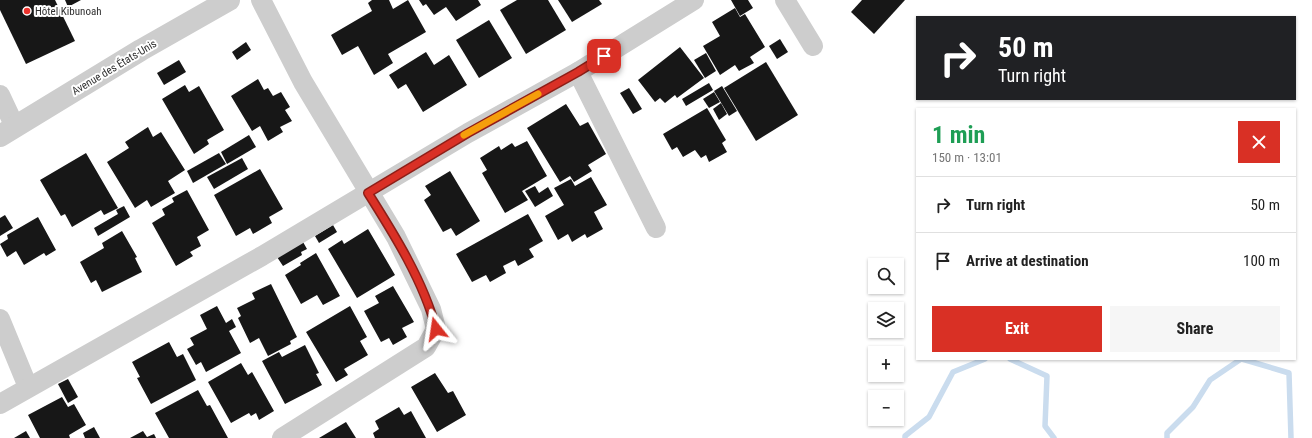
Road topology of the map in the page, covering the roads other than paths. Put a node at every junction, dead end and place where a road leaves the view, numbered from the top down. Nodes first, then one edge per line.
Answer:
1 (230, 0) edge
2 (261, 0) edge
3 (694, 0) edge
4 (785, 0) edge
5 (814, 46) dead end
6 (578, 72) junction
7 (0, 95) edge
8 (8, 131) edge
9 (368, 193) junction
10 (656, 228) dead end
11 (0, 319) edge
12 (28, 387) junction
13 (0, 404) edge
14 (282, 438) edge

1 - 8 street, Avenue des États-Unis
2 - 9 street
3 - 6 street
4 - 5 street
6 - 9 street
6 - 10 street
7 - 8 street
9 - 12 street
9 - 14 street
11 - 12 street
12 - 13 street

